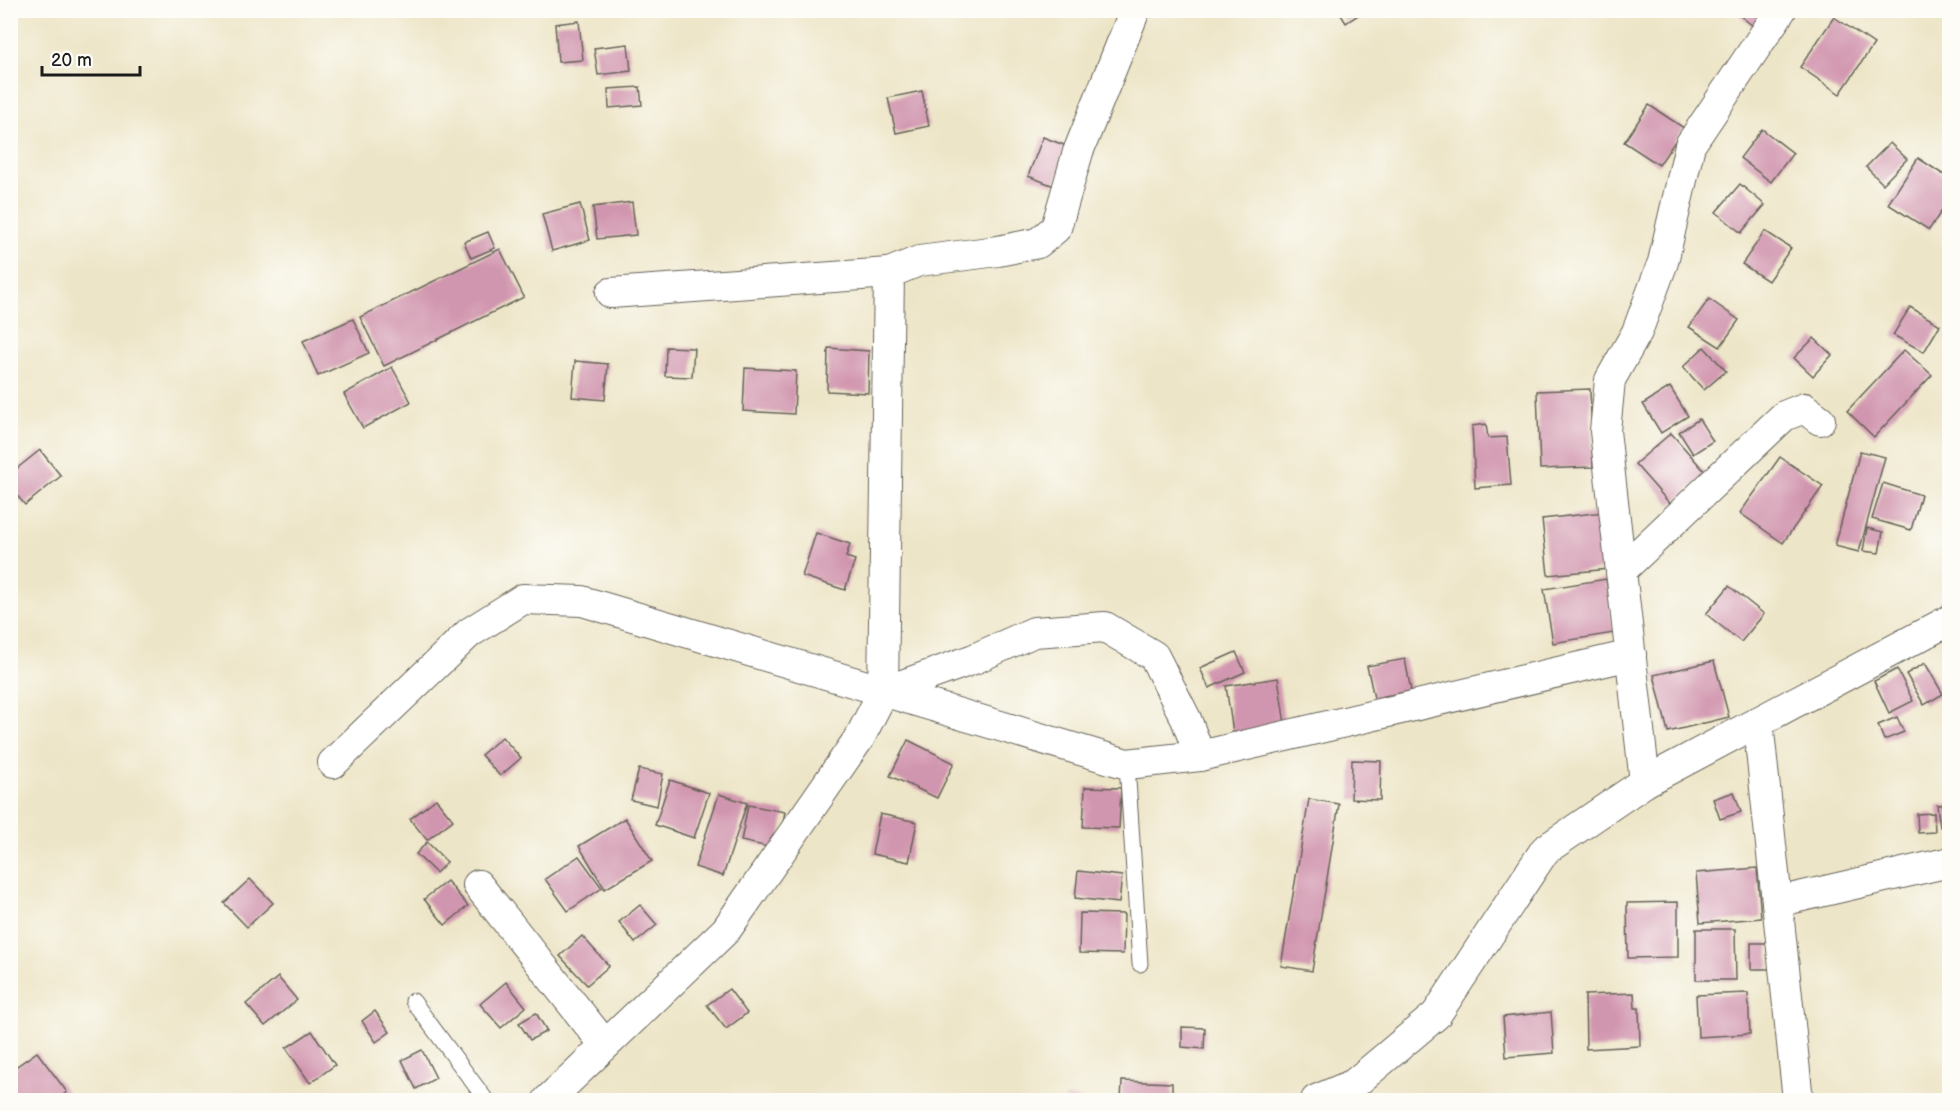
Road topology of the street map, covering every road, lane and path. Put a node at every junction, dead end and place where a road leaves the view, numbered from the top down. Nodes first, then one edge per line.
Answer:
1 (1136, 10) edge
2 (1781, 10) edge
3 (889, 273) junction
4 (611, 293) dead end
5 (1820, 420) dead end
6 (1621, 571) junction
7 (1950, 620) edge
8 (1631, 655) junction
9 (883, 692) junction
10 (1758, 722) junction
11 (1200, 756) junction
12 (333, 763) dead end
13 (1127, 764) junction
14 (1646, 782) junction
15 (1950, 862) edge
16 (478, 885) dead end
17 (1777, 902) junction
18 (1140, 964) dead end
19 (412, 1001) dead end
20 (605, 1045) junction
21 (486, 1101) edge
22 (548, 1101) edge
23 (1316, 1101) edge
24 (1798, 1101) edge

1 - 3 street
2 - 6 street
3 - 4 street
3 - 9 street
5 - 6 street
6 - 8 street
7 - 10 street
8 - 11 street
8 - 14 street
9 - 11 street
9 - 12 street
9 - 13 street
9 - 20 street
10 - 14 street
10 - 17 street
11 - 13 street
13 - 18 lane
14 - 23 street
15 - 17 street
16 - 20 street
17 - 24 street
19 - 21 lane
20 - 22 street

